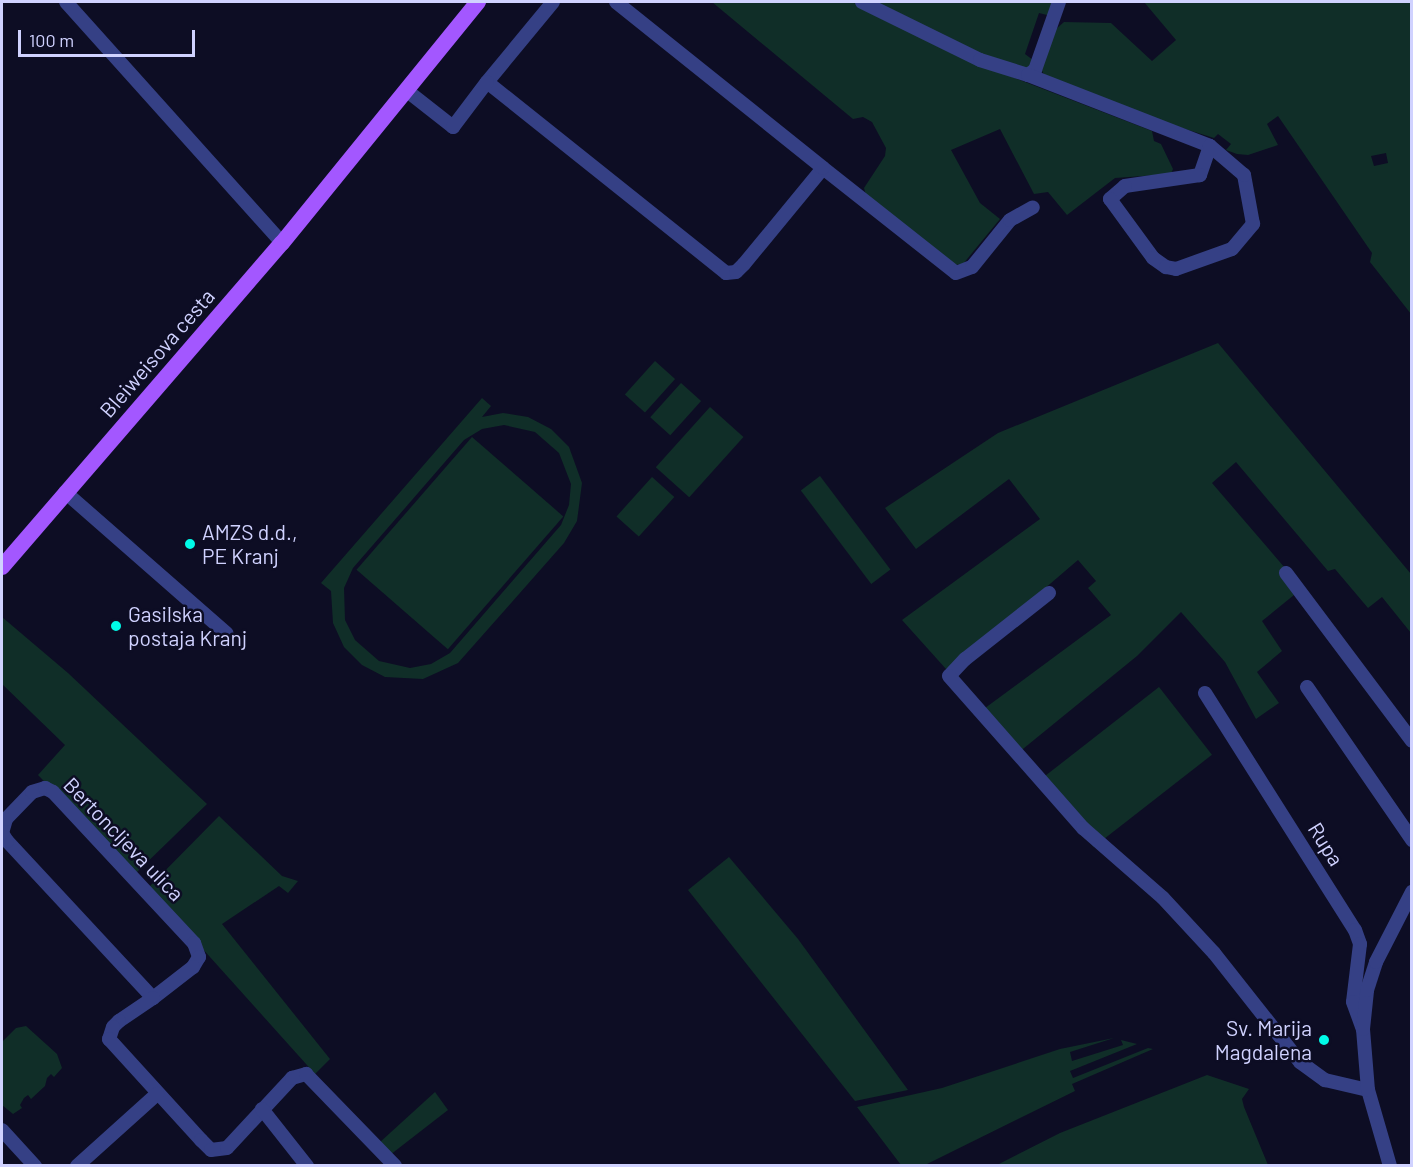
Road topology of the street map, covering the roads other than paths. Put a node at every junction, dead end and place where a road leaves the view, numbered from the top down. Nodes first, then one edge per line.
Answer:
1 (66, 2) edge
2 (478, 2) edge
3 (553, 2) edge
4 (616, 2) edge
5 (862, 2) edge
6 (1059, 2) edge
7 (1028, 75) junction
8 (487, 82) junction
9 (406, 90) junction
10 (1209, 146) junction
11 (823, 168) junction
12 (1033, 207) dead end
13 (282, 243) junction
14 (65, 492) junction
15 (2, 567) edge
16 (1286, 573) dead end
17 (1049, 592) dead end
18 (227, 634) dead end
19 (1307, 687) dead end
20 (1205, 693) dead end
21 (1412, 741) edge
22 (1412, 840) edge
23 (1412, 892) edge
24 (153, 998) junction
25 (1363, 1029) junction
26 (1368, 1090) junction
27 (157, 1094) junction
28 (262, 1109) junction
29 (2, 1130) edge
30 (35, 1166) edge
31 (77, 1166) edge
32 (307, 1166) edge
33 (395, 1166) edge
34 (1390, 1166) edge

1 - 13 street
2 - 9 main road, Bleiweisova cesta
3 - 8 street
4 - 11 street
5 - 7 street
6 - 7 street
7 - 10 street
8 - 9 street
8 - 11 street
9 - 13 main road, Bleiweisova cesta
10 - 10 street
11 - 12 street
13 - 14 main road, Bleiweisova cesta
14 - 15 main road, Bleiweisova cesta
14 - 18 street
16 - 21 street
17 - 26 street
19 - 22 street
20 - 25 street, Rupa
23 - 25 street, Rupa
24 - 24 street, Bertoncljeva ulica
24 - 27 street, Bertoncljeva ulica
25 - 26 street, Rupa
26 - 34 street, Rupa
27 - 28 street, Bertoncljeva ulica
27 - 31 street
28 - 32 street
28 - 33 street, Bertoncljeva ulica
29 - 30 street

